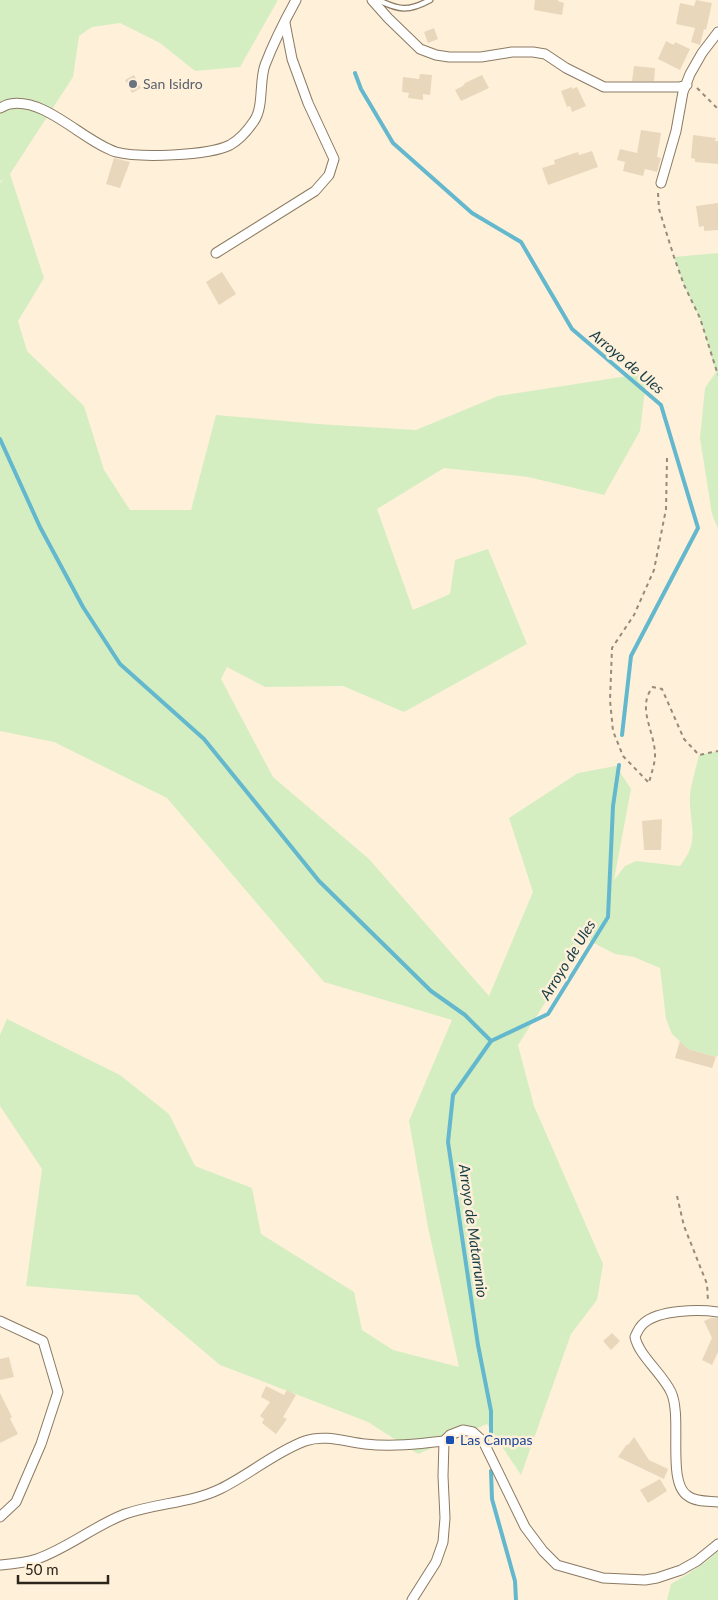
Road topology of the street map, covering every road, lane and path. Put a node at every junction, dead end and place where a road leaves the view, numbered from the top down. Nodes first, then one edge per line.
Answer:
1 (296, 0) edge
2 (372, 0) edge
3 (378, 0) edge
4 (430, 0) edge
5 (285, 22) junction
6 (718, 32) edge
7 (687, 85) junction
8 (0, 108) edge
9 (718, 109) edge
10 (661, 183) joint
11 (216, 253) dead end
12 (718, 375) edge
13 (667, 458) dead end
14 (718, 751) edge
15 (676, 1196) dead end
16 (707, 1311) junction
17 (718, 1312) edge
18 (0, 1321) edge
19 (444, 1441) junction
20 (718, 1502) edge
21 (0, 1517) edge
22 (718, 1544) edge
23 (0, 1565) edge
24 (412, 1600) edge

1 - 5 street
2 - 7 street
3 - 4 lane
5 - 8 street
5 - 11 street
6 - 7 street
7 - 9 path
7 - 10 street
10 - 12 path
13 - 14 path
15 - 16 path
16 - 17 street
16 - 20 street
18 - 21 street
19 - 22 street
19 - 23 street
19 - 24 street

